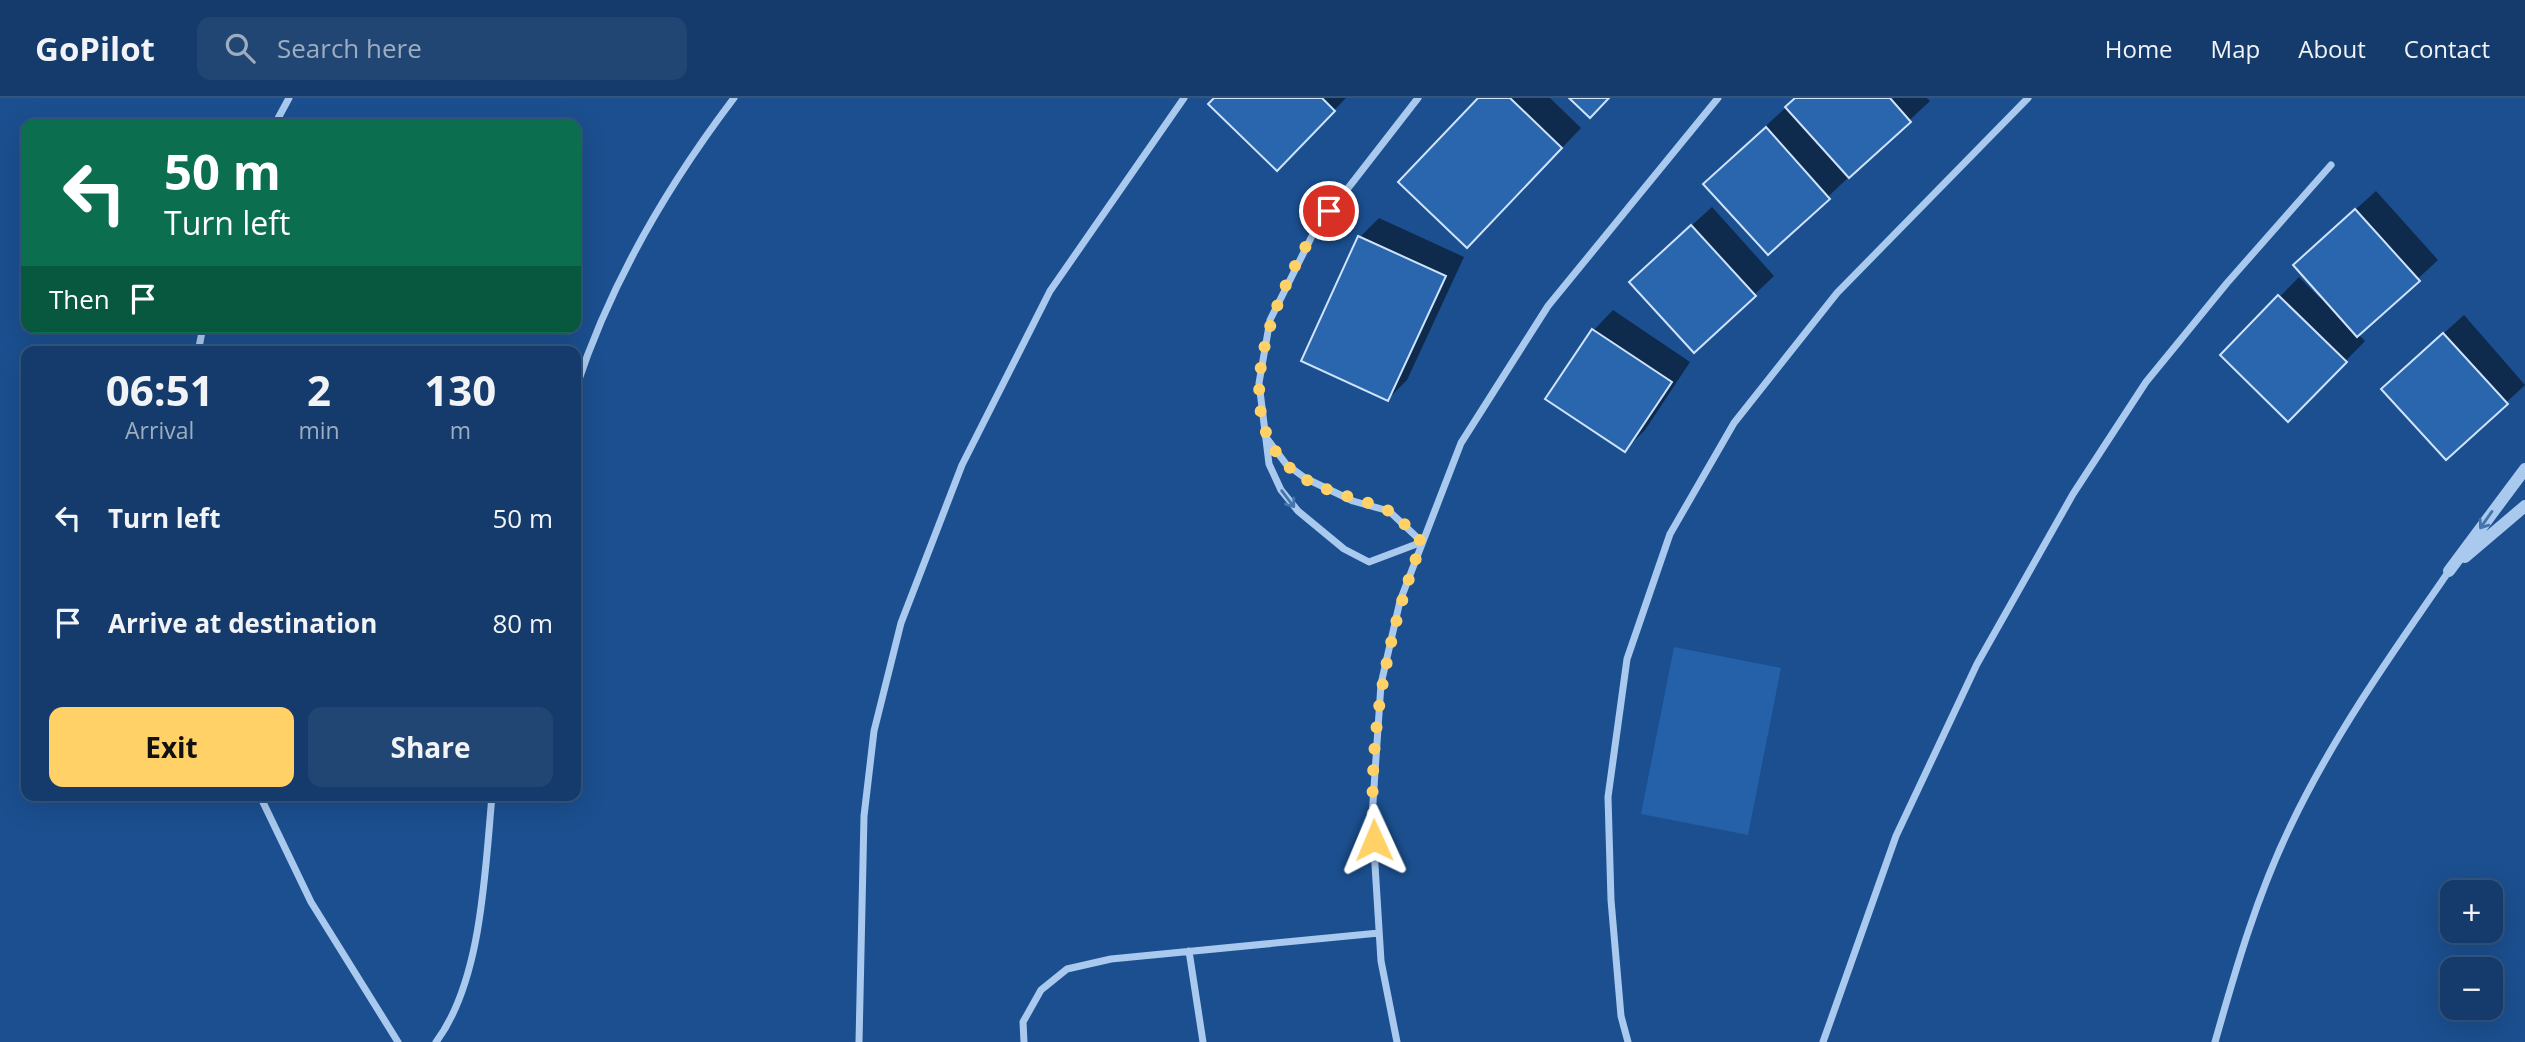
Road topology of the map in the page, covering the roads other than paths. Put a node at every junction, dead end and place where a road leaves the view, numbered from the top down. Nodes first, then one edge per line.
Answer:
1 (289, 98) edge
2 (734, 98) edge
3 (1184, 98) edge
4 (1418, 98) edge
5 (1718, 98) edge
6 (2028, 98) edge
7 (278, 119) edge
8 (2331, 165) dead end
9 (581, 372) edge
10 (1265, 436) junction
11 (2525, 469) edge
12 (2525, 506) edge
13 (1422, 542) junction
14 (2449, 571) junction
15 (262, 801) edge
16 (492, 801) edge
17 (1380, 933) junction
18 (1189, 951) junction
19 (398, 1042) edge
20 (436, 1042) edge
21 (859, 1042) edge
22 (1024, 1042) edge
23 (1203, 1042) edge
24 (1397, 1042) edge
25 (1628, 1042) edge
26 (1822, 1042) edge
27 (2215, 1042) edge

1 - 7 street
2 - 9 street
3 - 21 street
4 - 10 street
5 - 13 street
6 - 25 street
8 - 26 street
10 - 13 street
10 -> 13 street
11 -> 14 street
12 - 14 street
13 - 17 street
14 - 27 street
15 - 19 street
16 - 20 street
17 - 18 street
17 - 24 street
18 - 22 street
18 - 23 street

